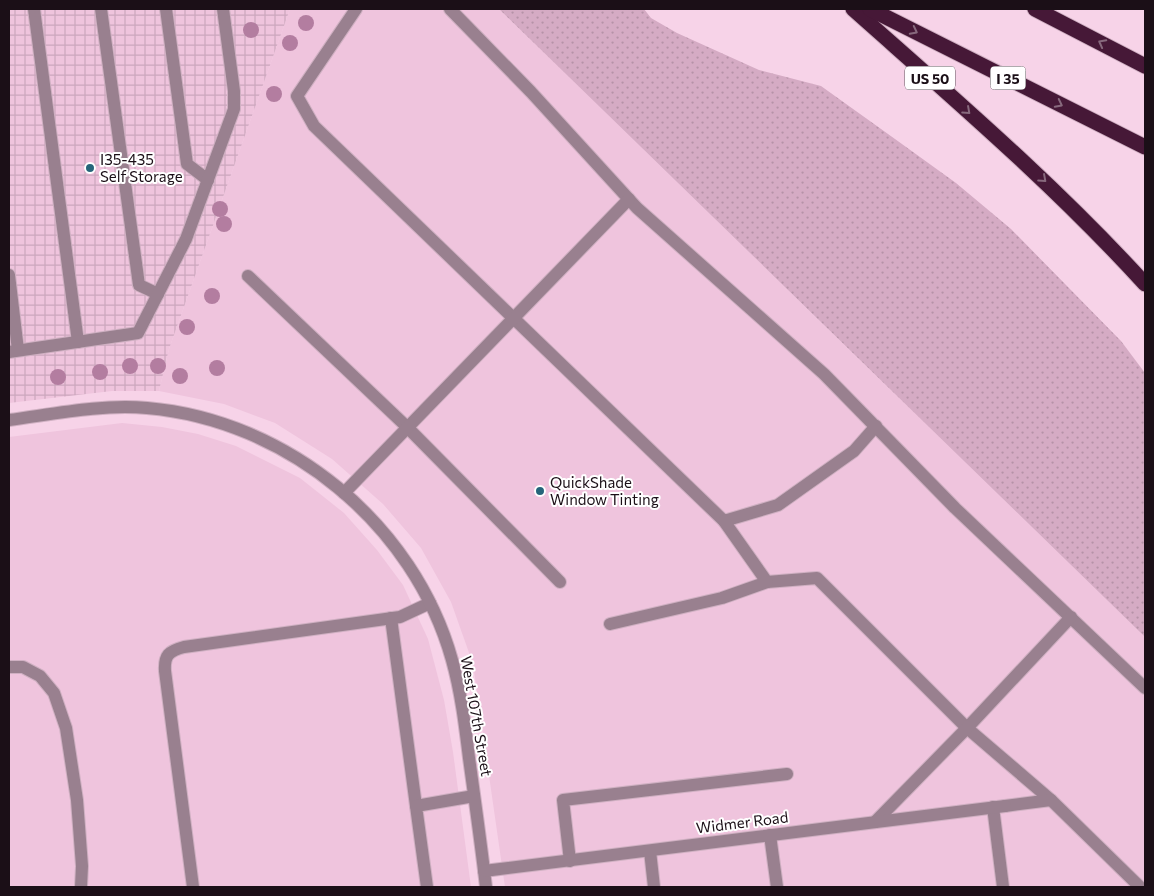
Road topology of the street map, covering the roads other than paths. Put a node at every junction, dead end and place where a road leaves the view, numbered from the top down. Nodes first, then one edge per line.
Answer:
1 (34, 9) edge
2 (102, 9) edge
3 (166, 9) edge
4 (223, 9) edge
5 (356, 9) edge
6 (450, 9) edge
7 (853, 9) edge
8 (870, 9) edge
9 (1035, 9) edge
10 (1145, 66) edge
11 (1145, 147) edge
12 (208, 180) junction
13 (629, 199) junction
14 (9, 275) edge
15 (248, 276) dead end
16 (1145, 284) edge
17 (158, 294) junction
18 (513, 318) junction
19 (78, 342) junction
20 (14, 351) edge
21 (9, 420) edge
22 (876, 426) junction
23 (407, 428) junction
24 (344, 493) junction
25 (724, 521) junction
26 (560, 582) dead end
27 (767, 582) junction
28 (430, 603) junction
29 (1071, 617) junction
30 (391, 618) junction
31 (610, 624) dead end
32 (9, 667) edge
33 (1145, 688) edge
34 (967, 728) junction
35 (787, 774) dead end
36 (474, 796) junction
37 (1051, 800) junction
38 (416, 806) junction
39 (999, 806) junction
40 (875, 822) junction
41 (770, 835) junction
42 (650, 851) junction
43 (570, 861) junction
44 (484, 872) junction
45 (81, 887) edge
46 (192, 887) edge
47 (427, 887) edge
48 (486, 887) edge
49 (654, 887) edge
50 (777, 887) edge
51 (1003, 887) edge
52 (1140, 887) edge

1 - 19 street
2 - 17 street
3 - 12 street
4 - 12 street
5 - 18 street
6 - 13 street
7 -> 16 highway, US 50
8 -> 11 highway, I 35
10 -> 9 highway
12 - 17 street
13 - 18 street
13 - 22 street
14 - 20 street
15 - 23 street
17 - 19 street
18 - 23 street
18 - 25 street
19 - 20 street
21 - 24 street, West 107th Street
22 - 25 street
22 - 29 street
23 - 24 street
23 - 26 street
24 - 28 street, West 107th Street
25 - 27 street
27 - 31 street
27 - 34 street
28 - 30 street
28 - 36 street, West 107th Street
29 - 33 street
29 - 34 street
30 - 38 street
30 - 46 street
32 - 45 street
34 - 37 street
34 - 40 street
35 - 43 street
36 - 38 street
36 - 44 street, West 107th Street
37 - 39 street, Widmer Road
37 - 52 street
38 - 47 street
39 - 40 street, Widmer Road
39 - 51 street
40 - 41 street, Widmer Road
41 - 42 street, Widmer Road
41 - 50 street
42 - 43 street, Widmer Road
42 - 49 street
43 - 44 street, Widmer Road
44 - 48 street, West 107th Street

